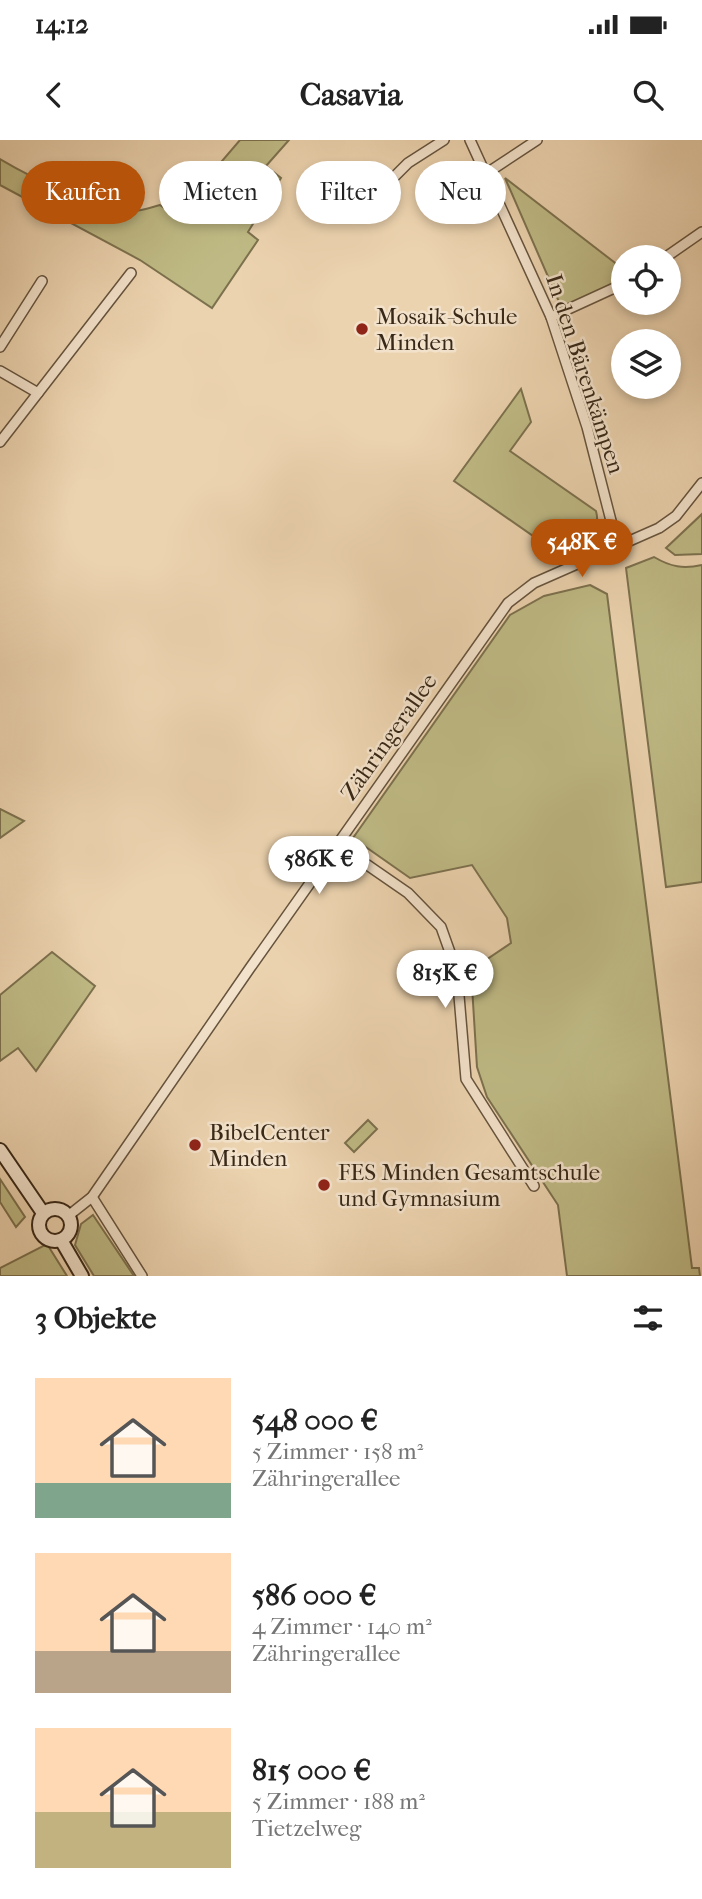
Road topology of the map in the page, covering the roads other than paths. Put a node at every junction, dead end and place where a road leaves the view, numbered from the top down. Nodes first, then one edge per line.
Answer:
1 (444, 140) edge
2 (470, 140) edge
3 (537, 140) edge
4 (481, 161) edge
5 (505, 161) edge
6 (401, 170) edge
7 (506, 216) edge
8 (702, 232) edge
9 (681, 247) edge
10 (131, 274) dead end
11 (42, 281) dead end
12 (611, 290) edge
13 (551, 317) junction
14 (0, 346) edge
15 (0, 370) edge
16 (38, 393) junction
17 (0, 442) edge
18 (702, 483) edge
19 (618, 548) junction
20 (337, 844) junction
21 (0, 1150) edge
22 (534, 1186) dead end
23 (92, 1197) junction
24 (43, 1213) junction
25 (68, 1216) junction
26 (61, 1240) junction
27 (82, 1276) edge
28 (142, 1276) edge

1 - 6 street
2 - 4 street, In den Bärenkämpen
3 - 5 street
7 - 13 street, In den Bärenkämpen
8 - 9 street
10 - 16 street
11 - 14 street
12 - 13 street
13 - 19 street, In den Bärenkämpen
15 - 16 street
16 - 17 street
18 - 19 street, Zähringerallee
19 - 20 street, Zähringerallee
20 - 22 street
20 - 23 street, Zähringerallee
21 - 24 main road
23 - 25 street, Zähringerallee
23 - 28 street
24 - 25 main road
24 - 26 main road
25 - 26 main road
26 - 27 main road

